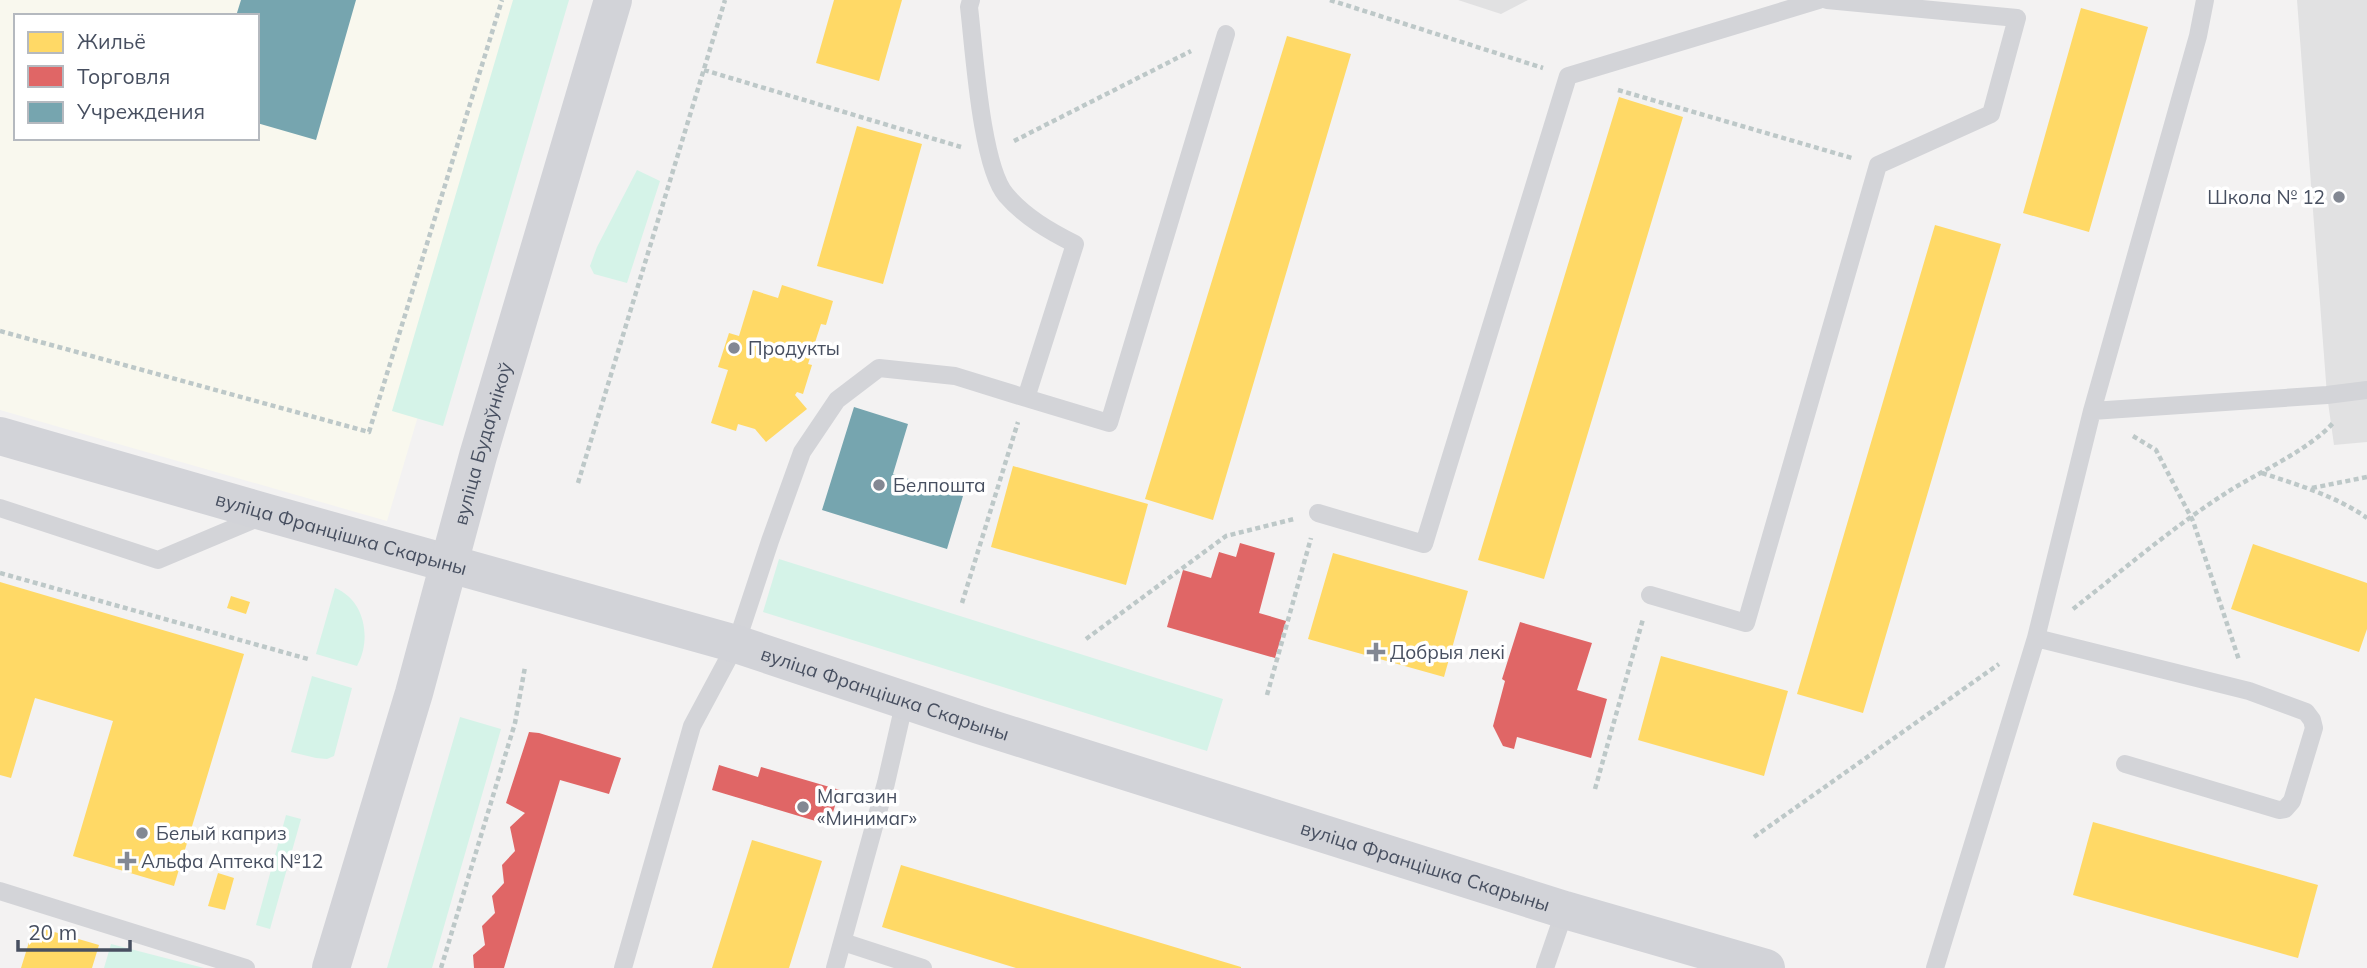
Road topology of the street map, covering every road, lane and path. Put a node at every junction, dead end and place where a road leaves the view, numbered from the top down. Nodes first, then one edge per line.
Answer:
1 (502, 0) edge
2 (613, 0) edge
3 (725, 0) edge
4 (971, 0) edge
5 (1819, 0) edge
6 (1828, 0) edge
7 (2205, 0) edge
8 (1226, 33) dead end
9 (0, 331) edge
10 (2362, 390) edge
11 (1026, 398) junction
12 (2092, 411) junction
13 (0, 436) edge
14 (2262, 472) junction
15 (2367, 477) edge
16 (578, 483) dead end
17 (2311, 489) junction
18 (0, 508) edge
19 (268, 513) junction
20 (1318, 513) junction
21 (2191, 517) junction
22 (2367, 518) edge
23 (450, 564) junction
24 (0, 573) edge
25 (1650, 595) joint
26 (962, 603) dead end
27 (2036, 638) junction
28 (1086, 639) dead end
29 (736, 644) junction
30 (308, 660) dead end
31 (525, 667) dead end
32 (2249, 691) junction
33 (1267, 695) dead end
34 (905, 700) junction
35 (2125, 764) dead end
36 (1595, 789) dead end
37 (1754, 837) dead end
38 (0, 891) edge
39 (1565, 910) junction
40 (843, 942) junction
41 (246, 968) edge
42 (331, 968) edge
43 (441, 968) edge
44 (623, 968) edge
45 (835, 968) edge
46 (923, 968) edge
47 (1545, 968) edge
48 (1766, 968) edge
49 (1935, 968) edge

1 - 9 path
2 - 23 main road, вуліца Будаўнікоў
3 - 16 path
4 - 11 lane
5 - 20 lane
6 - 25 lane
7 - 12 lane
8 - 11 lane
10 - 12 lane
10 - 14 path
11 - 26 path
11 - 29 lane
12 - 21 path
12 - 27 lane
13 - 19 main road, вуліца Францішка Скарыны
14 - 17 path
14 - 21 path
15 - 17 path
17 - 22 path
18 - 19 lane
19 - 23 main road, вуліца Францішка Скарыны
20 - 28 path
20 - 33 path
21 - 27 path
21 - 32 path
23 - 29 main road, вуліца Францішка Скарыны
23 - 42 main road, вуліца Будаўнікоў
24 - 30 path
25 - 36 path
27 - 32 lane
27 - 37 path
27 - 49 lane
29 - 34 main road, вуліца Францішка Скарыны
29 - 44 lane
31 - 43 path
32 - 35 lane
34 - 39 main road, вуліца Францішка Скарыны
34 - 40 lane
38 - 41 lane
39 - 47 lane
39 - 48 main road, вуліца Францішка Скарыны
40 - 45 lane
40 - 46 lane

